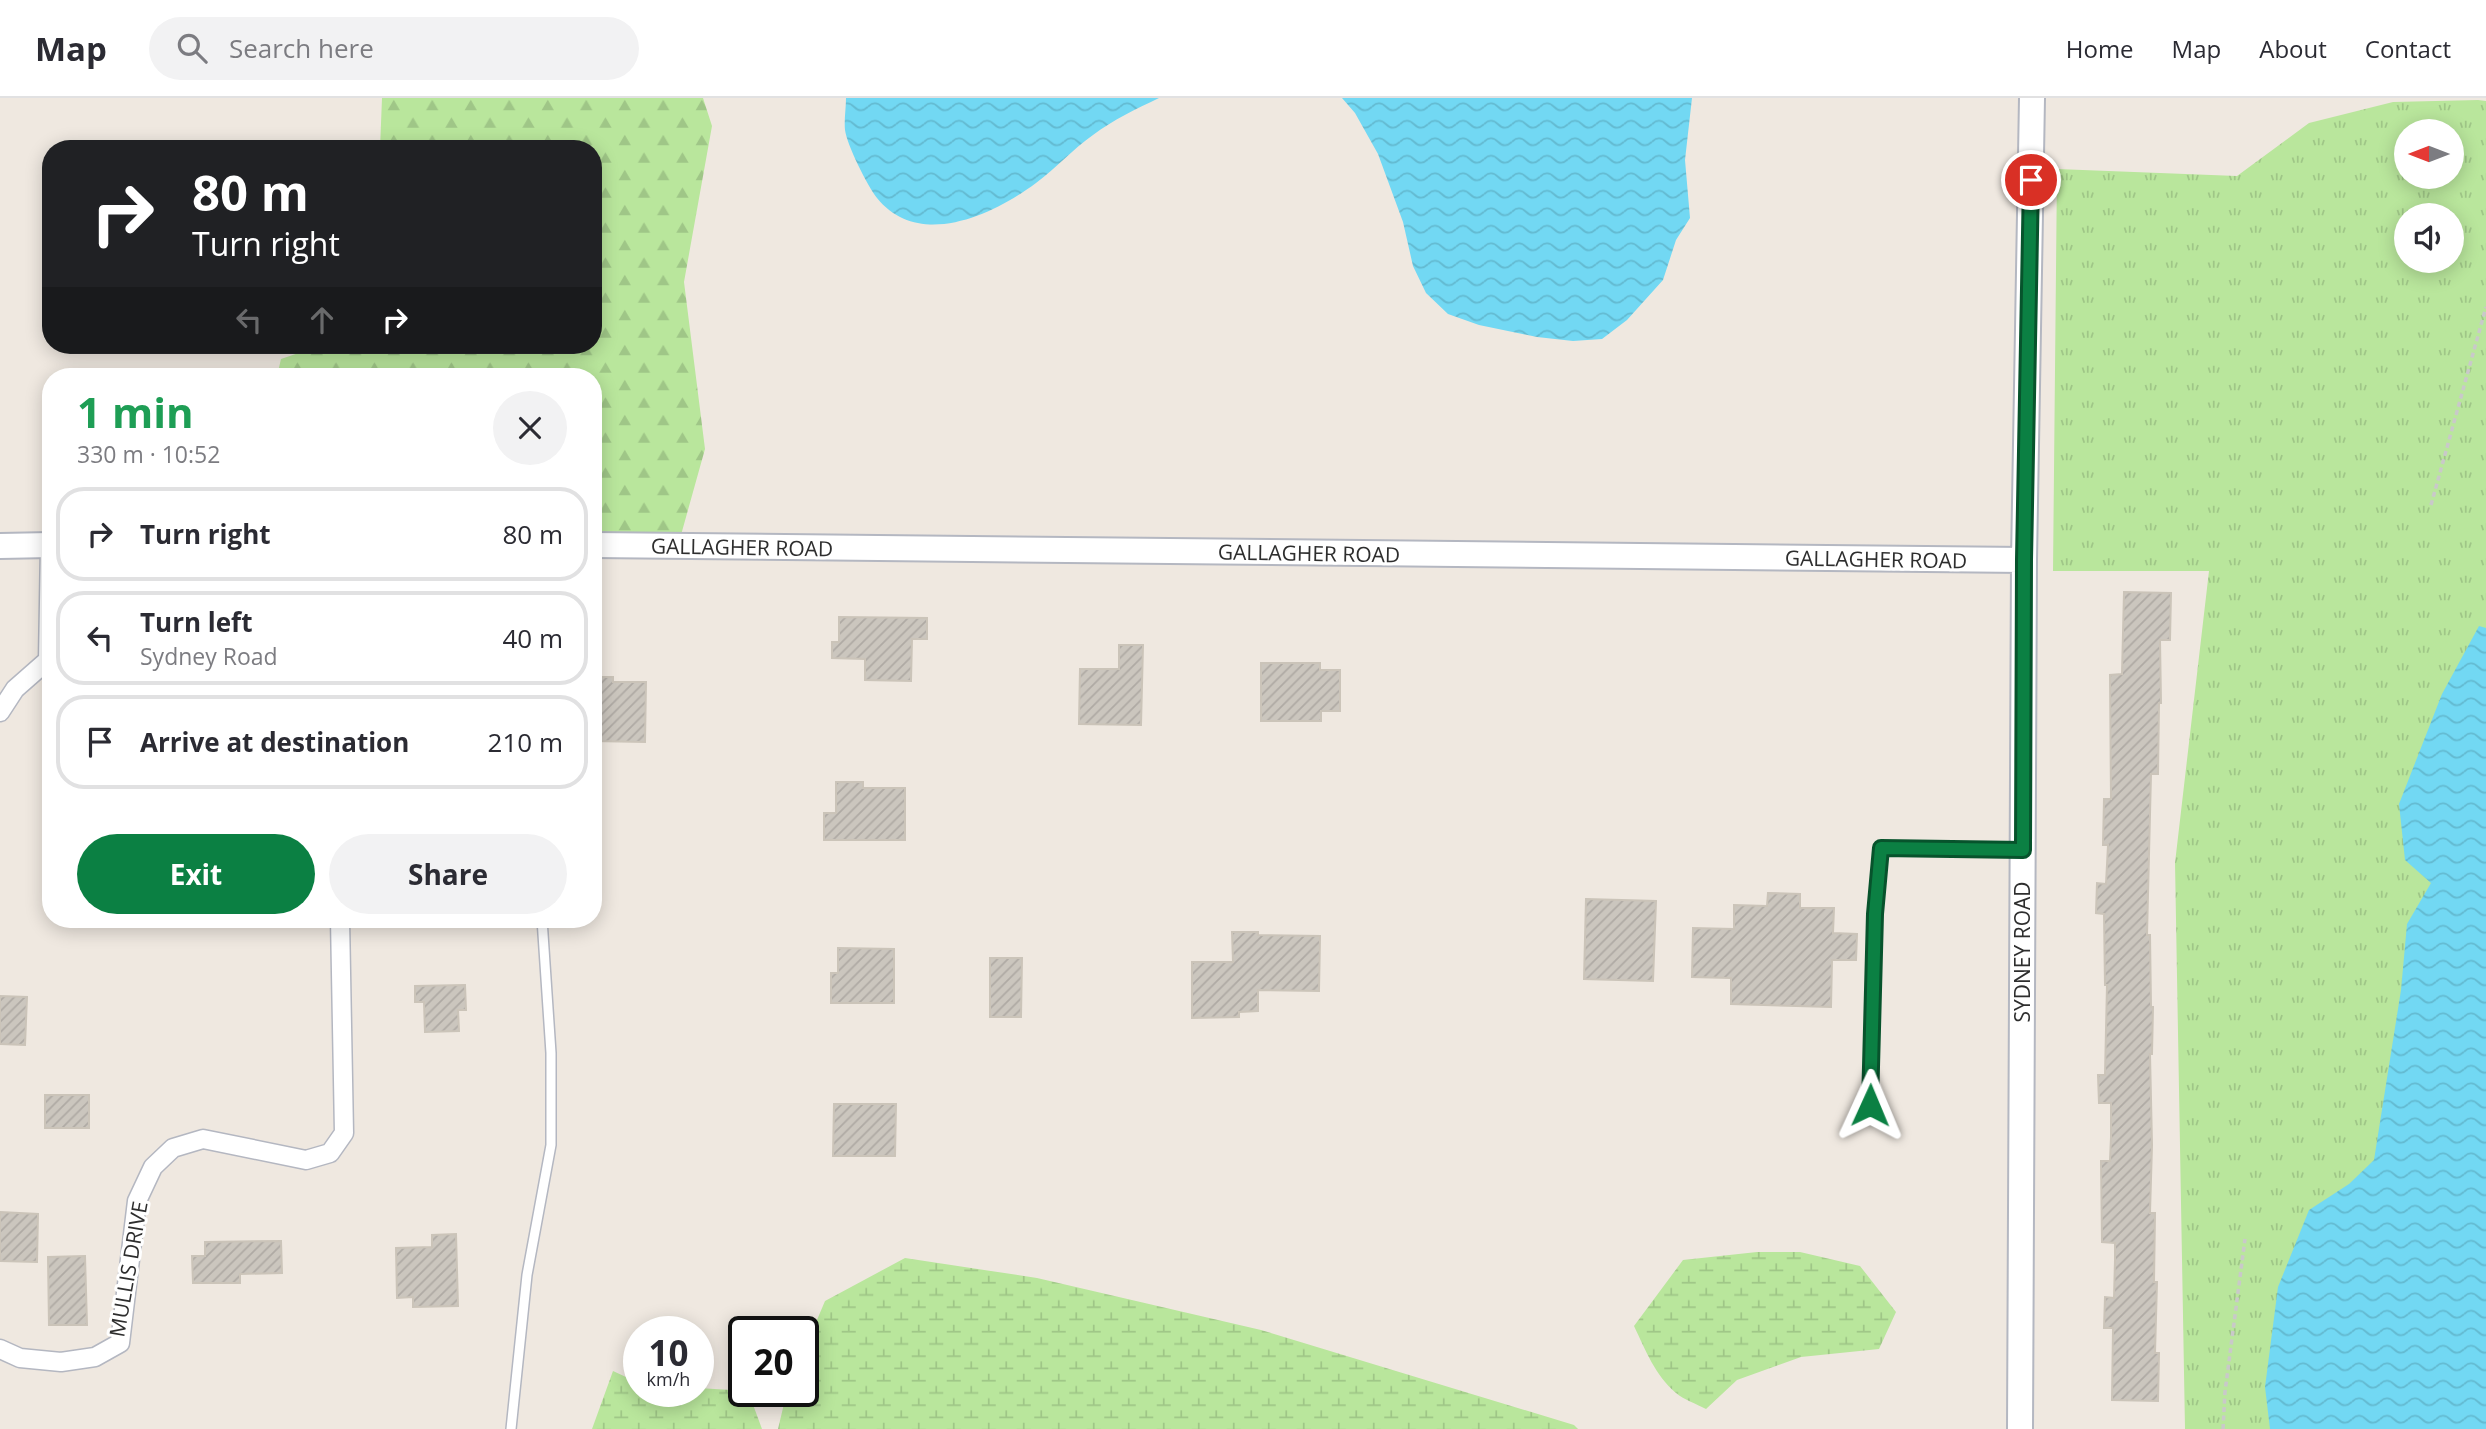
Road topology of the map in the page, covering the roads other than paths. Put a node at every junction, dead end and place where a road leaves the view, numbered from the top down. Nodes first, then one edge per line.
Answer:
1 (2032, 98) edge
2 (42, 545) edge
3 (602, 545) edge
4 (0, 546) edge
5 (2024, 560) junction
6 (42, 665) edge
7 (0, 712) edge
8 (2023, 850) junction
9 (340, 928) edge
10 (543, 928) edge
11 (1870, 1105) dead end
12 (0, 1349) edge
13 (512, 1429) edge
14 (2020, 1429) edge

1 - 5 street, SYDNEY ROAD
2 - 4 street
3 - 5 street, GALLAGHER ROAD
5 - 8 street, SYDNEY ROAD
6 - 7 street
8 - 11 lane
8 - 14 street, SYDNEY ROAD
9 - 12 street, MULLIS DRIVE
10 - 13 lane

